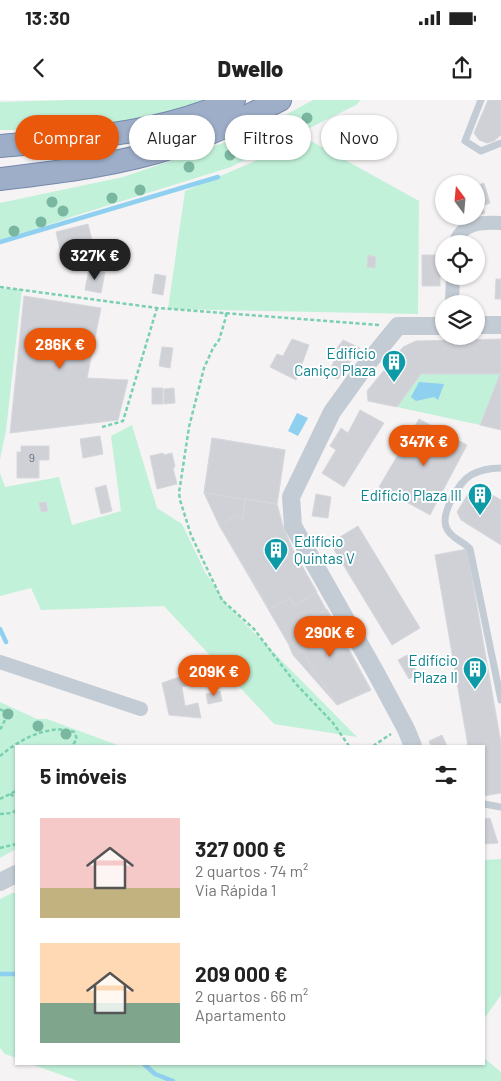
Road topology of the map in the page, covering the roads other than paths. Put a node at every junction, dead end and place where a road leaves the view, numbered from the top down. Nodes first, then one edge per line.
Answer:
1 (234, 100) edge
2 (280, 100) edge
3 (480, 100) edge
4 (501, 144) edge
5 (0, 146) edge
6 (0, 179) edge
7 (501, 223) edge
8 (460, 235) edge
9 (485, 325) edge
10 (501, 325) edge
11 (435, 326) edge
12 (501, 468) edge
13 (0, 662) edge
14 (501, 700) edge
15 (141, 709) dead end
16 (413, 745) edge
17 (485, 804) edge
18 (501, 807) edge
19 (15, 874) edge
20 (0, 882) edge

1 - 5 highway
2 - 6 highway
3 - 4 lane
7 - 8 street
9 - 10 street
11 - 16 street
12 - 14 lane
13 - 15 street
17 - 18 lane
19 - 20 street

